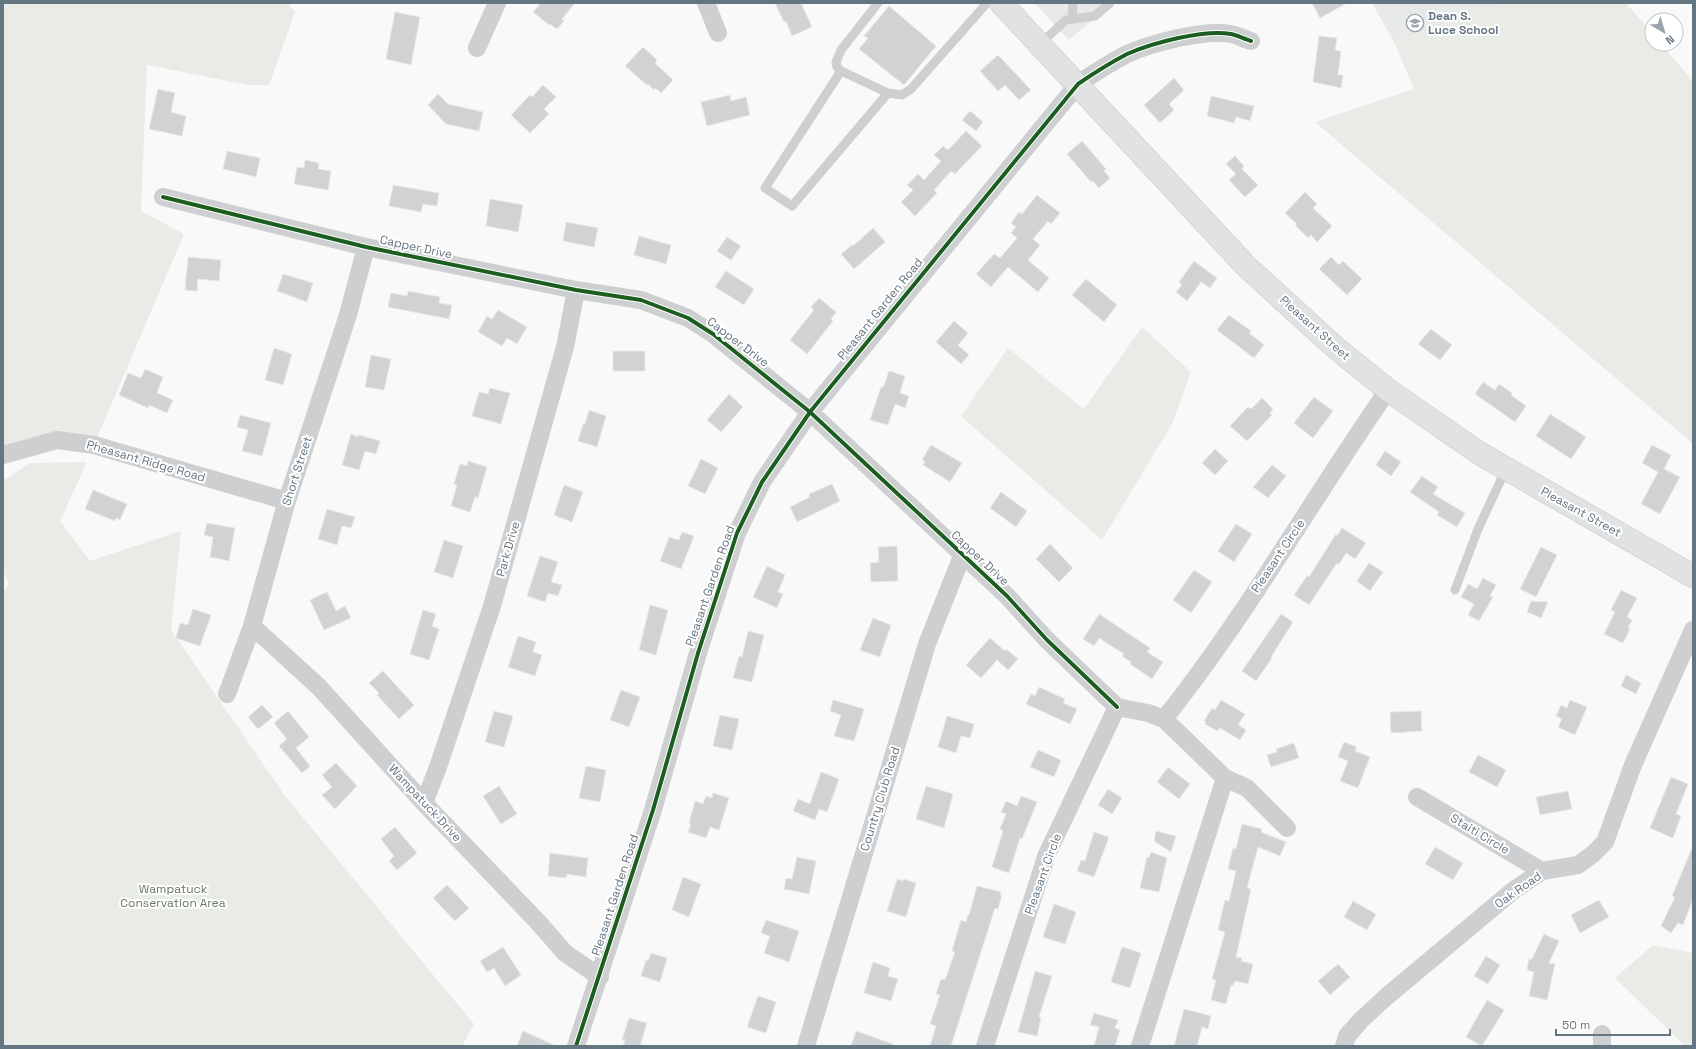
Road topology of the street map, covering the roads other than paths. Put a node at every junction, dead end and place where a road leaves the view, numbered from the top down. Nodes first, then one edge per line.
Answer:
1 (497, 3) edge
2 (706, 3) edge
3 (878, 3) edge
4 (987, 3) edge
5 (1001, 3) edge
6 (1073, 3) edge
7 (1110, 3) edge
8 (1072, 19) junction
9 (718, 33) dead end
10 (1251, 41) dead end
11 (1039, 45) junction
12 (477, 48) dead end
13 (841, 72) junction
14 (1078, 84) junction
15 (888, 93) junction
16 (163, 197) dead end
17 (366, 247) junction
18 (576, 290) junction
19 (1388, 390) junction
20 (810, 412) junction
21 (3, 454) edge
22 (1506, 469) junction
23 (286, 504) junction
24 (962, 556) junction
25 (1693, 576) edge
26 (1456, 590) dead end
27 (252, 626) junction
28 (1693, 630) edge
29 (227, 694) dead end
30 (1116, 707) junction
31 (1164, 719) junction
32 (1225, 778) junction
33 (1417, 797) dead end
34 (424, 803) junction
35 (1287, 828) dead end
36 (1542, 871) junction
37 (600, 976) junction
38 (576, 1046) edge
39 (806, 1046) edge
40 (985, 1046) edge
41 (1140, 1046) edge
42 (1344, 1046) edge

1 - 12 street
2 - 9 street
3 - 13 lane
4 - 15 lane
5 - 11 main road, Pleasant Street
6 - 8 lane
7 - 8 lane
8 - 11 lane
10 - 14 street, Pleasant Garden Road
11 - 14 main road, Pleasant Street
13 - 15 lane
13 - 15 lane
14 - 19 main road, Pleasant Street
14 - 20 street, Pleasant Garden Road
16 - 17 street, Capper Drive
17 - 18 street, Capper Drive
17 - 23 street, Short Street
18 - 20 street, Capper Drive
18 - 34 street, Park Drive
19 - 22 main road, Pleasant Street
19 - 31 street, Pleasant Circle
20 - 24 street, Capper Drive
20 - 37 street, Pleasant Garden Road
21 - 23 street, Pheasant Ridge Road
22 - 25 main road, Pleasant Street
22 - 26 lane
23 - 27 street, Short Street
24 - 30 street, Capper Drive
24 - 39 street, Country Club Road
27 - 29 street, Short Street
27 - 34 street, Wampatuck Drive
28 - 36 street, Oak Road
30 - 31 street
30 - 40 street, Pleasant Circle
31 - 32 street
32 - 35 street
32 - 41 street
33 - 36 street, Staiti Circle
34 - 37 street, Wampatuck Drive
36 - 42 street, Oak Road
37 - 38 street, Pleasant Garden Road

